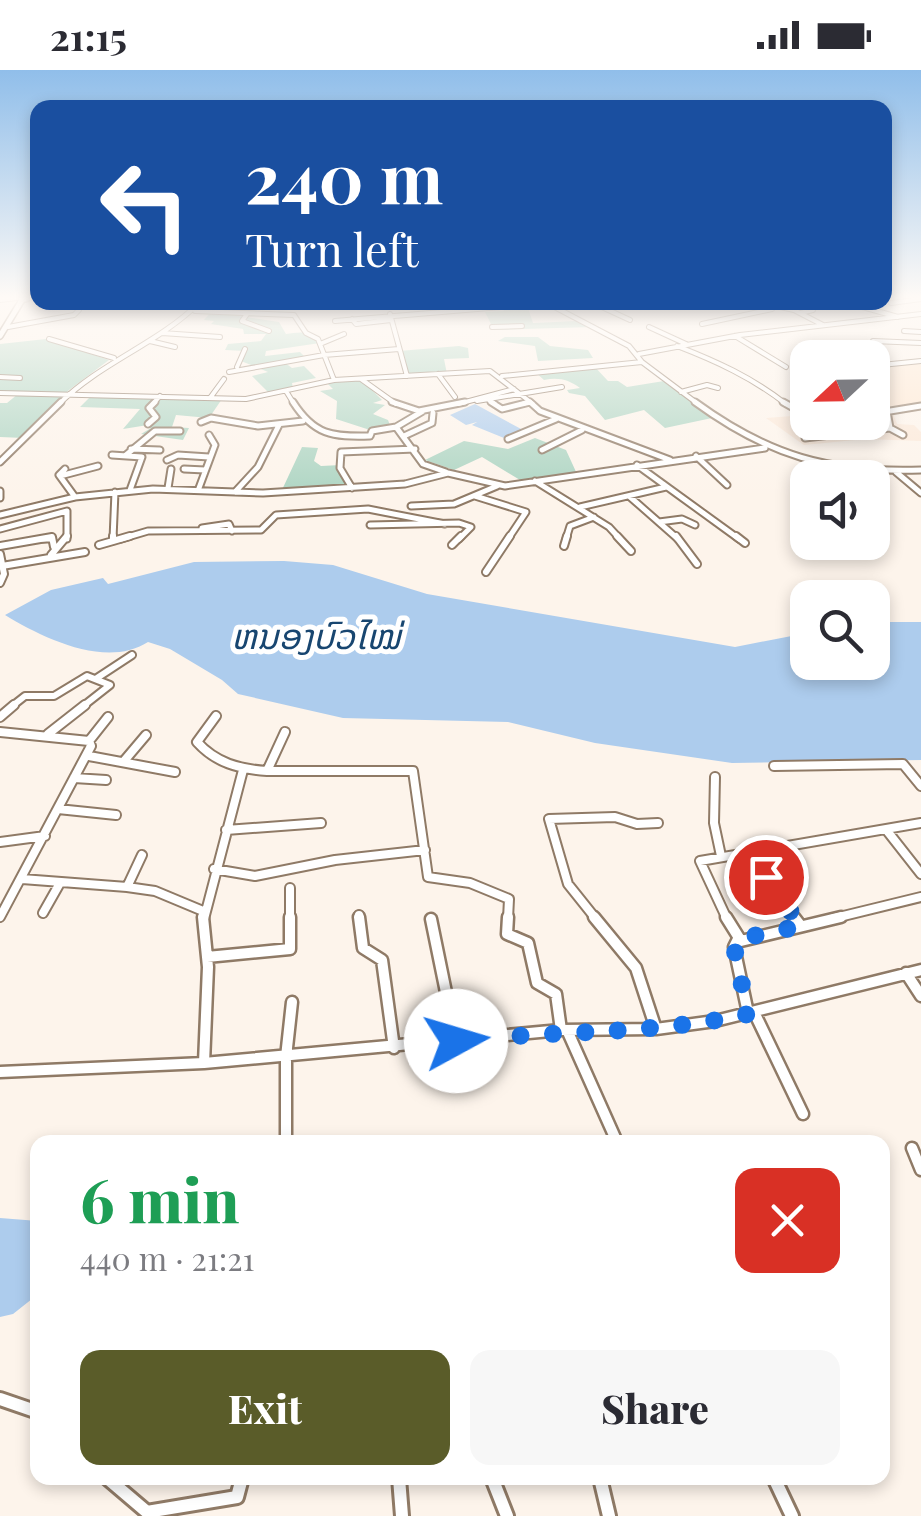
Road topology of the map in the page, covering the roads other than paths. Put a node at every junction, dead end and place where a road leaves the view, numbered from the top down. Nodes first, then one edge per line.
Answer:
1 (107, 363) edge
2 (238, 363) edge
3 (262, 363) edge
4 (327, 363) edge
5 (403, 363) edge
6 (627, 363) edge
7 (644, 363) edge
8 (721, 363) edge
9 (780, 363) edge
10 (236, 367) junction
11 (786, 367) dead end
12 (229, 372) dead end
13 (438, 374) junction
14 (407, 376) junction
15 (502, 376) junction
16 (0, 377) edge
17 (20, 378) dead end
18 (361, 379) junction
19 (224, 380) dead end
20 (334, 380) junction
21 (37, 385) dead end
22 (562, 387) dead end
23 (514, 388) junction
24 (718, 388) dead end
25 (286, 391) junction
26 (0, 392) edge
27 (680, 392) junction
28 (27, 393) junction
29 (65, 395) junction
30 (522, 395) junction
31 (160, 396) junction
32 (455, 397) dead end
33 (210, 398) junction
34 (489, 400) junction
35 (472, 401) junction
36 (530, 402) junction
37 (921, 406) edge
38 (790, 407) edge
39 (423, 411) junction
40 (890, 411) edge
41 (434, 414) junction
42 (556, 419) junction
43 (304, 421) junction
44 (201, 422) dead end
45 (148, 424) dead end
46 (280, 424) junction
47 (247, 425) junction
48 (396, 427) junction
49 (890, 428) edge
50 (583, 430) junction
51 (180, 432) dead end
52 (236, 434) dead end
53 (208, 435) dead end
54 (904, 435) dead end
55 (404, 436) junction
56 (508, 440) dead end
57 (0, 448) edge
58 (765, 448) junction
59 (14, 449) junction
60 (131, 449) junction
61 (415, 449) junction
62 (160, 450) dead end
63 (542, 450) dead end
64 (112, 455) dead end
65 (126, 456) junction
66 (696, 456) junction
67 (209, 457) junction
68 (167, 460) dead end
69 (670, 460) junction
70 (799, 460) edge
71 (0, 462) edge
72 (637, 465) junction
73 (98, 466) dead end
74 (64, 469) dead end
75 (171, 469) dead end
76 (184, 469) dead end
77 (205, 470) junction
78 (448, 472) junction
79 (890, 472) edge
80 (896, 472) junction
81 (920, 472) edge
82 (60, 476) junction
83 (536, 481) junction
84 (727, 485) dead end
85 (497, 486) junction
86 (666, 487) junction
87 (168, 488) junction
88 (199, 488) junction
89 (352, 488) junction
90 (130, 490) junction
91 (114, 492) junction
92 (235, 492) junction
93 (921, 493) edge
94 (74, 496) junction
95 (476, 496) junction
96 (629, 496) junction
97 (454, 504) junction
98 (412, 506) dead end
99 (580, 508) junction
100 (0, 515) edge
101 (594, 516) junction
102 (660, 522) junction
103 (459, 523) junction
104 (445, 524) junction
105 (695, 525) dead end
106 (370, 526) dead end
107 (0, 529) edge
108 (113, 541) junction
109 (745, 543) dead end
110 (99, 545) dead end
111 (452, 545) dead end
112 (0, 546) edge
113 (564, 546) dead end
114 (631, 551) dead end
115 (86, 552) dead end
116 (0, 554) edge
117 (698, 564) dead end
118 (2, 566) edge
119 (486, 572) dead end
120 (0, 583) edge
121 (132, 655) dead end
122 (97, 678) junction
123 (216, 716) dead end
124 (0, 717) edge
125 (108, 717) dead end
126 (0, 732) edge
127 (285, 732) dead end
128 (47, 735) junction
129 (146, 735) dead end
130 (89, 741) junction
131 (88, 756) junction
132 (124, 761) junction
133 (774, 766) dead end
134 (243, 770) junction
135 (267, 771) junction
136 (175, 772) dead end
137 (715, 777) dead end
138 (74, 778) junction
139 (106, 780) dead end
140 (921, 786) edge
141 (58, 809) junction
142 (116, 815) dead end
143 (322, 823) dead end
144 (658, 823) dead end
145 (921, 823) edge
146 (226, 830) junction
147 (888, 832) junction
148 (45, 836) junction
149 (0, 842) edge
150 (425, 850) junction
151 (749, 853) junction
152 (142, 855) dead end
153 (721, 856) junction
154 (214, 869) junction
155 (921, 874) edge
156 (22, 878) junction
157 (60, 883) junction
158 (126, 888) junction
159 (290, 888) dead end
160 (921, 897) edge
161 (203, 911) junction
162 (43, 914) dead end
163 (359, 915) dead end
164 (0, 917) edge
165 (432, 918) dead end
166 (801, 926) junction
167 (738, 939) junction
168 (207, 957) junction
169 (921, 970) edge
170 (906, 974) junction
171 (921, 996) edge
172 (292, 1002) dead end
173 (751, 1013) junction
174 (656, 1028) junction
175 (564, 1030) junction
176 (456, 1041) junction
177 (394, 1048) junction
178 (286, 1057) junction
179 (204, 1063) junction
180 (0, 1072) edge
181 (803, 1114) dead end
182 (286, 1135) edge
183 (614, 1135) edge
184 (912, 1148) dead end
185 (921, 1170) edge
186 (0, 1399) edge
187 (30, 1409) edge
188 (114, 1485) edge
189 (240, 1485) edge
190 (400, 1485) edge
191 (495, 1485) edge
192 (602, 1485) edge
193 (777, 1485) edge
194 (402, 1516) edge
195 (508, 1516) edge
196 (609, 1516) edge
197 (792, 1516) edge

1 - 29 street
2 - 10 street
3 - 10 street
4 - 20 street
5 - 14 street
6 - 15 street
7 - 27 street
8 - 38 street
9 - 11 street
10 - 12 street
13 - 14 street
13 - 15 street
13 - 32 street
14 - 18 street
15 - 23 street
16 - 17 street
18 - 20 street
18 - 39 street
19 - 33 street
20 - 25 street
21 - 28 street
22 - 30 street
23 - 30 street
23 - 35 street
24 - 27 street
25 - 33 street
25 - 43 street
26 - 28 street
27 - 58 street
28 - 29 street
29 - 31 street
29 - 59 street
30 - 34 street
30 - 36 street
31 - 33 street
31 - 45 street
34 - 35 street
34 - 36 street
35 - 41 street
36 - 42 street
37 - 40 street
39 - 41 street
39 - 48 street
41 - 55 street
42 - 50 street
42 - 56 street
43 - 46 street
43 - 48 street
44 - 47 street
46 - 47 street
46 - 92 street
47 - 52 street
48 - 55 street
49 - 54 street
50 - 63 street
50 - 69 street
51 - 60 street
53 - 67 street
55 - 61 street
57 - 59 street
58 - 66 street
58 - 70 street
59 - 71 street
60 - 62 street
60 - 65 street
61 - 78 street
61 - 89 street
64 - 65 street
65 - 90 street
66 - 69 street
66 - 84 street
67 - 68 street
67 - 77 street
69 - 72 street
72 - 83 street
72 - 86 street
73 - 82 street
74 - 82 street
75 - 87 street
76 - 77 street
77 - 88 street
78 - 85 street
78 - 89 street
79 - 80 street
80 - 81 street
80 - 93 street
82 - 94 street
83 - 85 street
83 - 99 street
85 - 95 street
86 - 96 street
86 - 109 street
87 - 88 street
87 - 90 street
88 - 92 street
89 - 92 street
90 - 91 street
91 - 94 street
91 - 108 street
94 - 100 street
95 - 97 street
95 - 119 street
96 - 99 street
96 - 102 street
97 - 98 street
97 - 103 street
99 - 101 street
101 - 113 street
101 - 114 street
102 - 105 street
102 - 117 street
103 - 104 street
103 - 111 street
104 - 106 street
104 - 108 street
107 - 112 street
108 - 110 street
115 - 118 street
116 - 118 street
118 - 120 street
121 - 122 street
122 - 124 street
122 - 128 street
123 - 134 street
125 - 130 street
126 - 128 street
127 - 135 street
128 - 130 street
129 - 132 street
130 - 131 street
131 - 132 street
131 - 138 street
132 - 136 street
133 - 140 street
134 - 135 street
134 - 146 street
135 - 150 street
137 - 153 street
138 - 139 street
138 - 141 street
141 - 142 street
141 - 148 street
143 - 146 street
144 - 174 street
145 - 147 street
146 - 154 street
147 - 151 street
147 - 155 street
148 - 149 street
148 - 156 street
150 - 154 street
150 - 175 street
151 - 153 street
151 - 166 street
152 - 158 street
153 - 167 street
154 - 161 street
156 - 157 street
156 - 164 street
157 - 158 street
157 - 162 street
158 - 161 street
159 - 168 street
160 - 166 street
161 - 168 street
163 - 177 street
165 - 176 street
166 - 167 street
167 - 173 street
168 - 179 street
169 - 170 street
170 - 171 street
170 - 173 street
172 - 178 street
173 - 174 street
173 - 181 street
174 - 175 street
175 - 176 street
175 - 183 street
176 - 177 street
177 - 178 street
178 - 179 street
178 - 182 street
179 - 180 street
184 - 185 street
186 - 187 street
188 - 189 street
190 - 194 street
191 - 195 street
192 - 196 street
193 - 197 street

